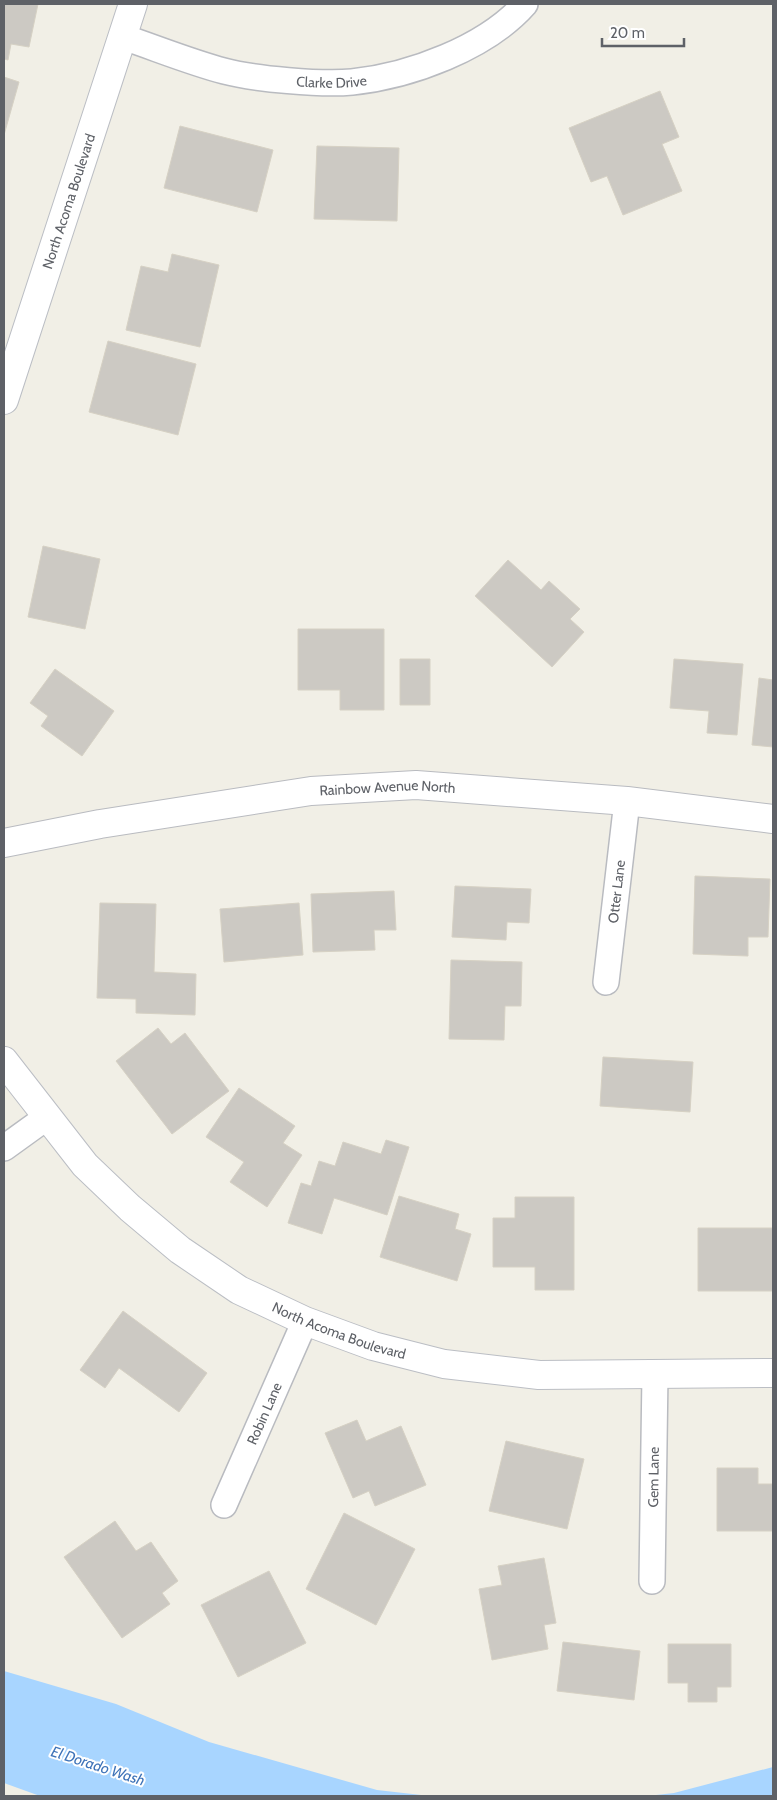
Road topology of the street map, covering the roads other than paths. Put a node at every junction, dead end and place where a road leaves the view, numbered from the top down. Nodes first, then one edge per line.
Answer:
1 (133, 4) edge
2 (525, 4) edge
3 (123, 37) junction
4 (4, 400) edge
5 (627, 801) junction
6 (773, 819) edge
7 (4, 843) edge
8 (606, 982) dead end
9 (4, 1061) edge
10 (47, 1117) junction
11 (4, 1148) edge
12 (305, 1322) junction
13 (656, 1374) junction
14 (773, 1374) edge
15 (224, 1505) dead end
16 (652, 1581) dead end

1 - 3 main road, North Acoma Boulevard
2 - 3 street, Clarke Drive
3 - 4 main road, North Acoma Boulevard
5 - 6 main road, Rainbow Avenue North
5 - 7 main road, Rainbow Avenue North
5 - 8 street, Otter Lane
9 - 10 main road, North Acoma Boulevard
10 - 11 street
10 - 12 main road, North Acoma Boulevard
12 - 13 main road, North Acoma Boulevard
12 - 15 street, Robin Lane
13 - 14 main road, North Acoma Boulevard
13 - 16 street, Gem Lane

